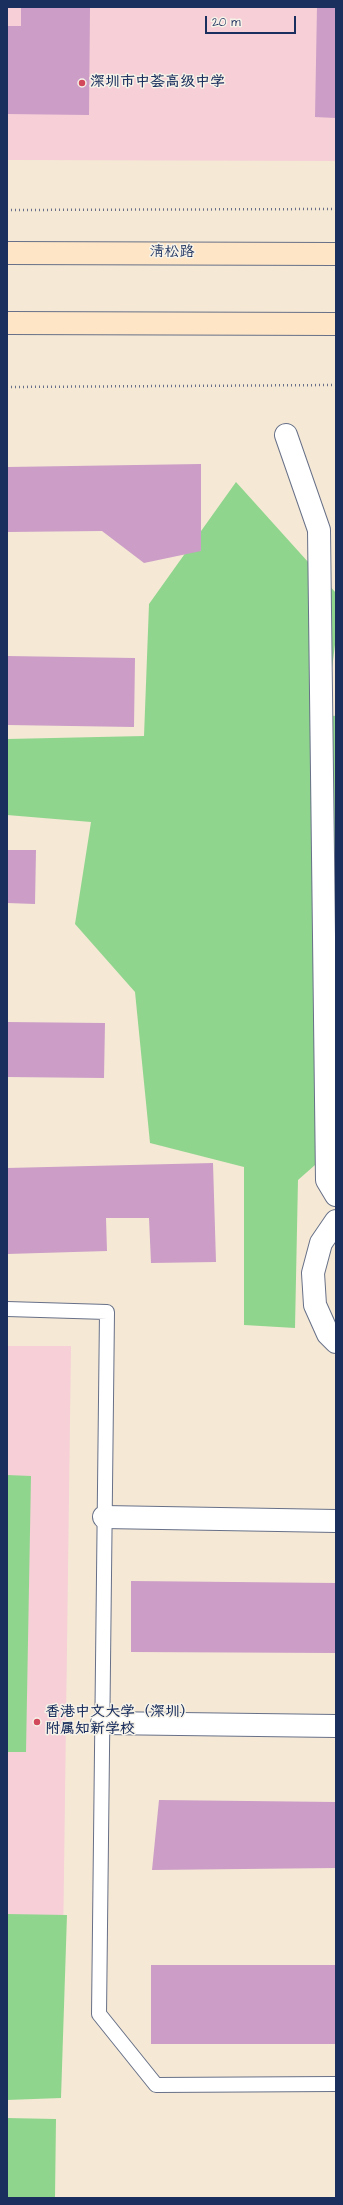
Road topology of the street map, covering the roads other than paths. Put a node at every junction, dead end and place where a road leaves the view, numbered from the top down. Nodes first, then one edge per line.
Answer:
1 (7, 253) edge
2 (336, 254) edge
3 (7, 323) edge
4 (336, 324) edge
5 (286, 435) dead end
6 (336, 1195) edge
7 (336, 1221) edge
8 (7, 1309) edge
9 (336, 1342) edge
10 (104, 1517) junction
11 (336, 1521) edge
12 (102, 1723) junction
13 (336, 1726) edge
14 (336, 2084) edge

1 - 2 street, 清松路
3 - 4 street
5 - 6 street
7 - 9 street
8 - 10 lane
10 - 11 street
10 - 12 lane
12 - 13 street
12 - 14 lane

